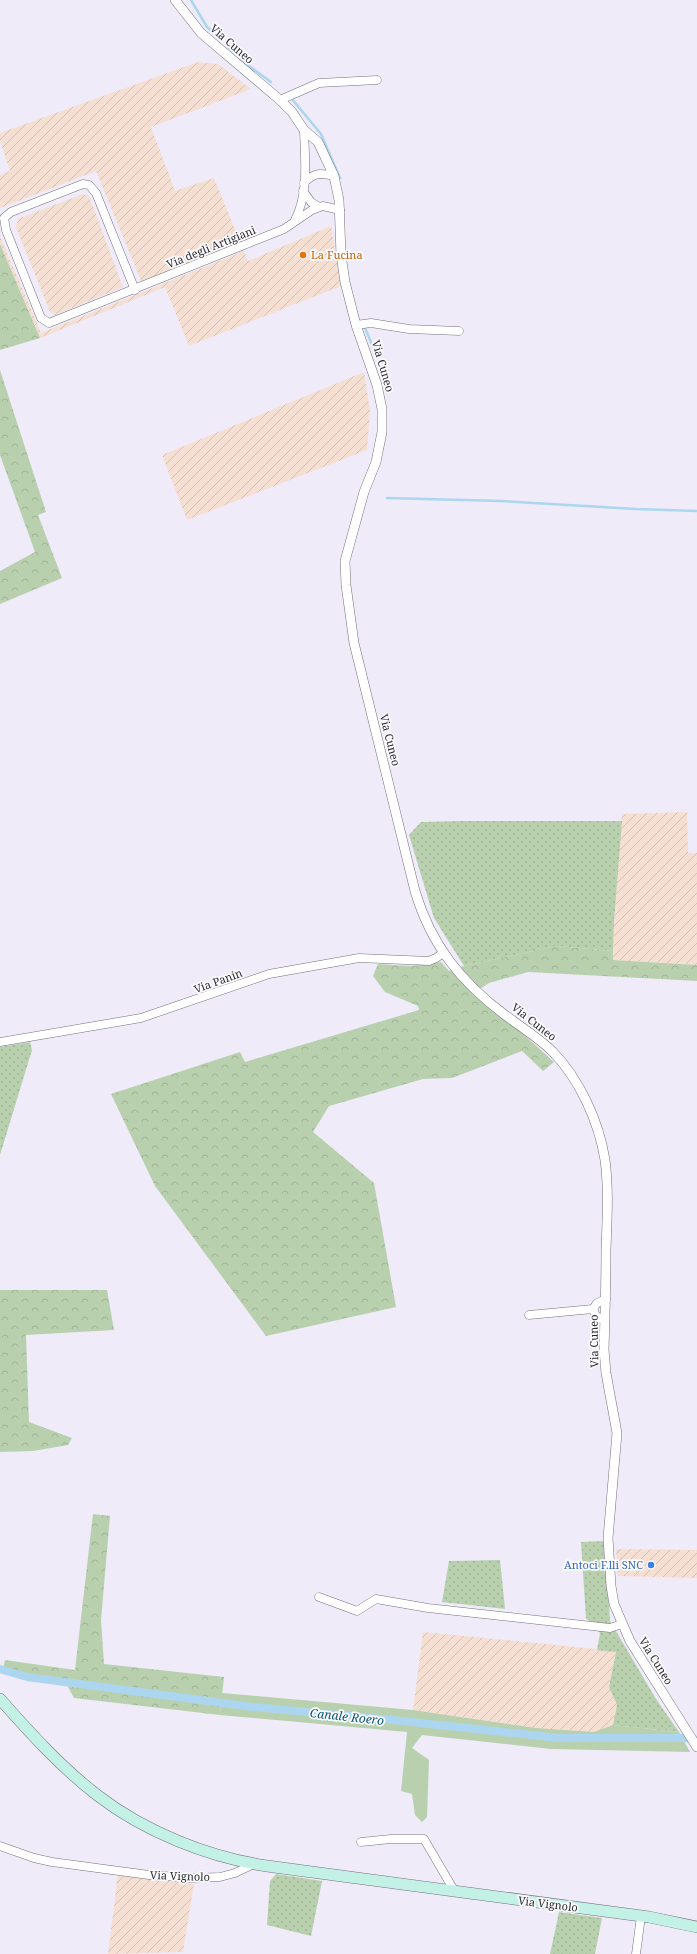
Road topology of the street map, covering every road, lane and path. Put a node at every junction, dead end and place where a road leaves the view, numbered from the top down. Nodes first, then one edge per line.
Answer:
1 (175, 0) edge
2 (377, 80) dead end
3 (280, 100) junction
4 (304, 130) junction
5 (334, 176) junction
6 (304, 187) junction
7 (319, 208) junction
8 (340, 210) junction
9 (294, 222) junction
10 (135, 290) junction
11 (356, 325) junction
12 (459, 331) dead end
13 (443, 953) junction
14 (0, 1042) edge
15 (606, 1299) junction
16 (593, 1309) junction
17 (529, 1316) dead end
18 (605, 1321) junction
19 (319, 1597) dead end
20 (622, 1624) junction
21 (0, 1699) edge
22 (697, 1748) edge
23 (361, 1842) dead end
24 (0, 1846) edge
25 (254, 1864) junction
26 (455, 1892) junction
27 (641, 1916) junction
28 (697, 1927) edge
29 (636, 1954) edge

1 - 3 street, Via Cuneo
2 - 3 street
3 - 4 street, Via Cuneo
4 - 5 street, Via Cuneo
4 - 6 street
5 - 6 street
5 - 8 street, Via Cuneo
6 - 7 street
6 - 9 street
7 - 8 street
7 - 9 street, Via degli Artigiani
8 - 11 street, Via Cuneo
9 - 10 street, Via degli Artigiani
10 - 10 street, Via degli Artigiani
11 - 12 street, Via Cuneo
11 - 13 street, Via Cuneo
13 - 14 street, Via Panin
13 - 15 street, Via Cuneo
15 - 16 street
15 - 18 street, Via Cuneo
16 - 17 street
16 - 18 street
18 - 20 street, Via Cuneo
19 - 20 street
20 - 22 street, Via Cuneo
21 - 25 main road
23 - 26 street
24 - 25 street, Via Vignolo
25 - 26 main road, Via Vignolo
26 - 27 main road, Via Vignolo
27 - 28 main road, Via Vignolo
27 - 29 street

